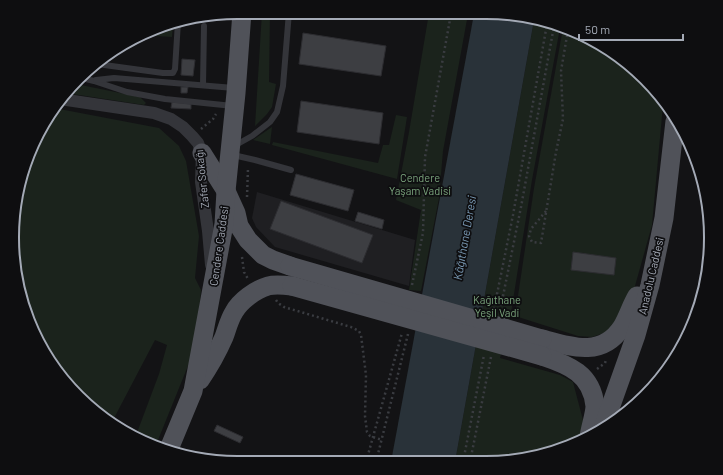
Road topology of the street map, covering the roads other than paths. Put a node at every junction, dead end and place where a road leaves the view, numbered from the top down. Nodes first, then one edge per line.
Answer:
1 (242, 19) edge
2 (288, 19) edge
3 (204, 26) dead end
4 (178, 27) edge
5 (103, 65) edge
6 (87, 79) edge
7 (94, 81) junction
8 (203, 85) junction
9 (236, 97) junction
10 (67, 100) edge
11 (674, 126) edge
12 (231, 151) junction
13 (202, 153) junction
14 (291, 170) dead end
15 (226, 191) junction
16 (652, 271) junction
17 (212, 291) junction
18 (542, 348) junction
19 (193, 391) junction
20 (606, 419) edge
21 (591, 429) edge
22 (171, 445) edge

1 - 9 main road, Cendere Caddesi
2 - 12 lane
3 - 8 lane
4 - 5 lane
6 - 7 lane
7 - 8 lane
7 - 9 lane
8 - 9 lane
9 - 12 main road, Cendere Caddesi
10 - 13 street, Zafer Sokağı
11 - 16 main road, Anadolu Caddesi
12 - 14 lane
12 - 15 main road, Cendere Caddesi
13 - 15 main road
13 - 17 street, Zafer Sokağı
15 - 17 main road, Cendere Caddesi
15 - 18 main road, bridge
16 - 18 main road
16 - 20 main road, Anadolu Caddesi
17 - 19 main road, Cendere Caddesi
18 - 19 main road, bridge
18 - 21 main road
19 - 22 main road, Cendere Caddesi

